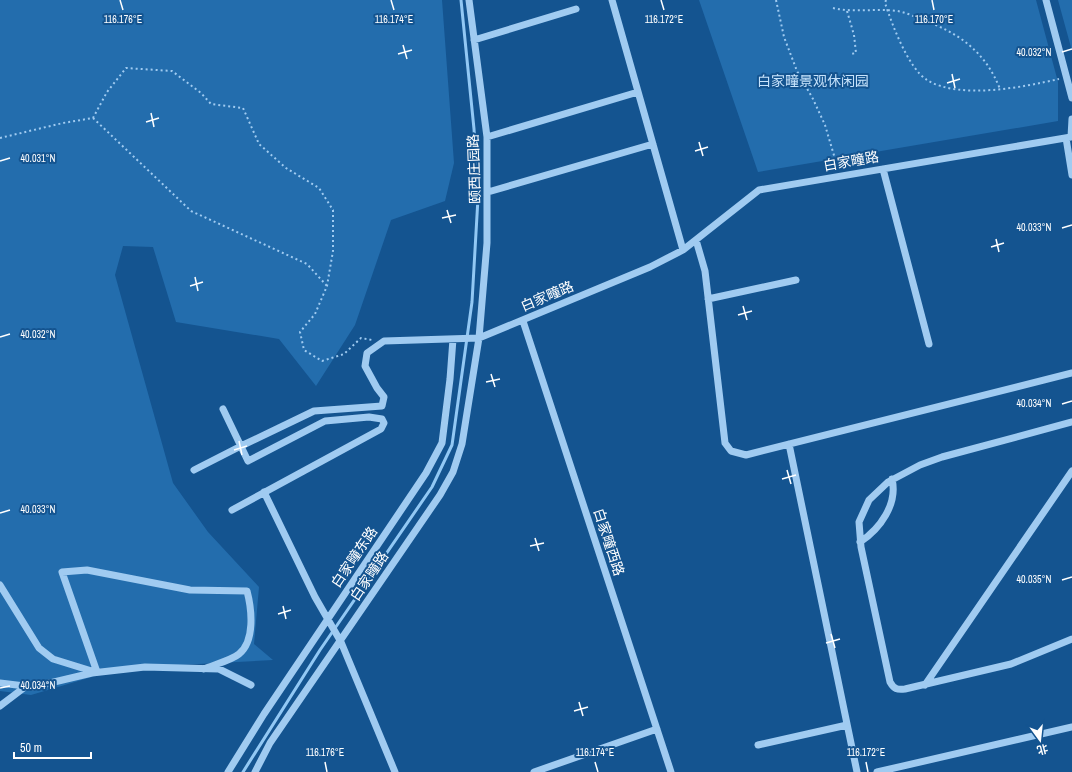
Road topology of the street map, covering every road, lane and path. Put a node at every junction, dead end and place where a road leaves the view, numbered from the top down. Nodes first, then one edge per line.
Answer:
1 (469, 0) edge
2 (612, 0) edge
3 (776, 0) edge
4 (886, 0) edge
5 (1046, 0) edge
6 (833, 8) dead end
7 (576, 9) dead end
8 (887, 10) junction
9 (847, 11) junction
10 (474, 40) junction
11 (851, 54) dead end
12 (1067, 77) junction
13 (1000, 89) junction
14 (638, 92) junction
15 (1072, 98) edge
16 (93, 118) junction
17 (1072, 119) edge
18 (487, 137) junction
19 (1070, 137) edge
20 (0, 138) edge
21 (653, 144) junction
22 (883, 169) junction
23 (1072, 175) edge
24 (841, 176) junction
25 (488, 192) junction
26 (696, 240) junction
27 (683, 250) junction
28 (796, 280) dead end
29 (327, 286) junction
30 (708, 299) junction
31 (523, 321) junction
32 (476, 338) junction
33 (453, 339) junction
34 (384, 341) junction
35 (930, 344) dead end
36 (1072, 373) edge
37 (223, 409) dead end
38 (1072, 422) edge
39 (789, 444) junction
40 (241, 446) junction
41 (194, 470) dead end
42 (1072, 471) edge
43 (892, 480) junction
44 (264, 492) junction
45 (232, 510) dead end
46 (860, 542) junction
47 (0, 585) edge
48 (330, 622) junction
49 (1072, 639) edge
50 (341, 642) junction
51 (204, 669) junction
52 (97, 672) junction
53 (0, 683) edge
54 (251, 685) dead end
55 (925, 685) junction
56 (25, 686) junction
57 (0, 706) edge
58 (847, 726) junction
59 (1072, 727) edge
60 (657, 729) junction
61 (758, 745) dead end
62 (228, 772) edge
63 (255, 772) edge
64 (395, 772) edge
65 (534, 772) edge
66 (671, 772) edge
67 (857, 772) edge
68 (877, 772) edge

1 - 10 street, 颐西庄园路
2 - 14 street
3 - 24 path
4 - 8 path
5 - 12 street
6 - 9 path
7 - 10 street
8 - 9 path
8 - 13 path
8 - 13 path
9 - 11 path
10 - 18 street, 颐西庄园路
12 - 13 path
12 - 15 street
14 - 18 street
14 - 21 street
16 - 20 path
16 - 29 path
16 - 29 path
17 - 19 street
18 - 25 street, 颐西庄园路
19 - 22 street, 白家疃路
19 - 23 street
21 - 25 street
21 - 27 street
22 - 24 street, 白家疃路
22 - 35 street
24 - 26 street, 白家疃路
25 - 32 street, 颐西庄园路
26 - 27 street, 白家疃路
26 - 30 street
27 - 31 street, 白家疃路
28 - 30 street
29 - 34 path
30 - 39 street
31 - 32 street, 白家疃路
31 - 60 street, 白家疃西路
32 - 33 street
32 - 50 street, 白家疃路
33 - 34 street
33 - 48 street, 白家疃东路
34 - 40 street
36 - 39 street
37 - 40 street
38 - 43 street
39 - 58 street
40 - 41 street
40 - 44 street
42 - 55 street
43 - 46 street
43 - 46 street
44 - 45 street
44 - 48 street
46 - 55 street
47 - 52 street
48 - 50 street
48 - 62 street, 白家疃东路
49 - 55 street
50 - 63 street, 白家疃路
50 - 64 street
51 - 52 street
51 - 52 street
51 - 54 street
52 - 56 street
53 - 56 street
56 - 57 street
58 - 61 street
58 - 67 street
59 - 68 street
60 - 65 street
60 - 66 street, 白家疃西路

